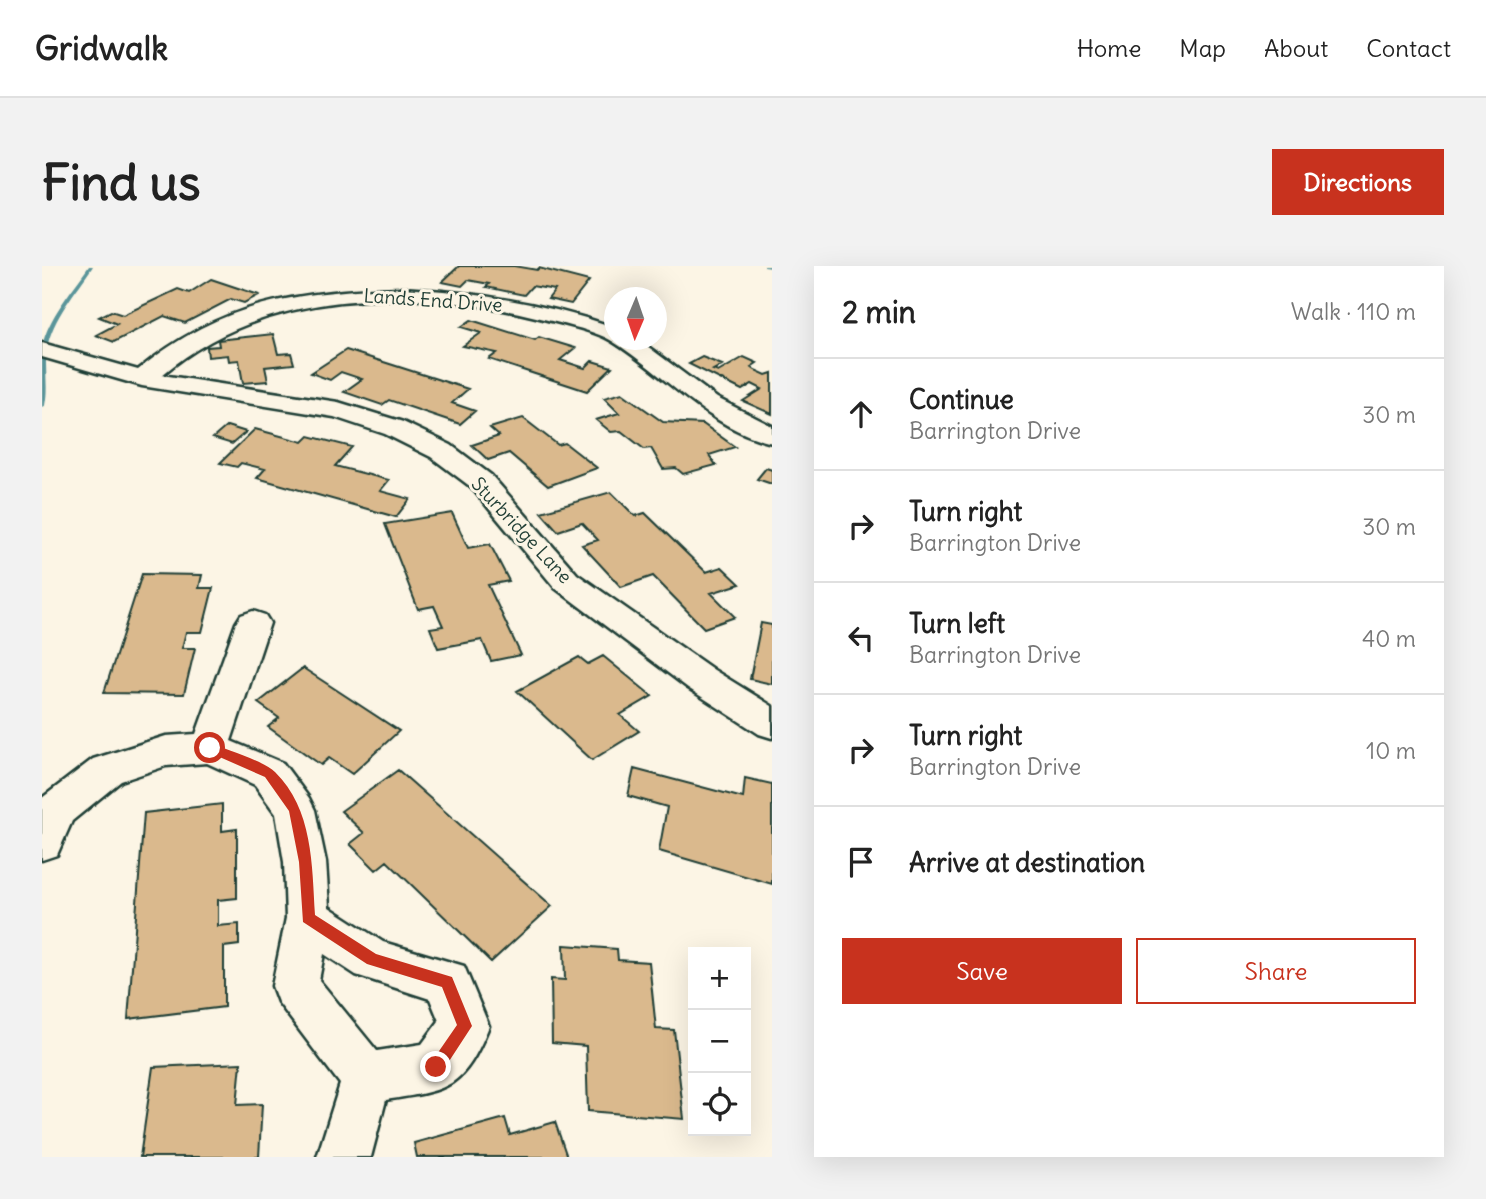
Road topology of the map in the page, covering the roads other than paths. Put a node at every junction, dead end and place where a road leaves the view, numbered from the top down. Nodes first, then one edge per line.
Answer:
1 (604, 331) edge
2 (42, 350) edge
3 (642, 350) edge
4 (142, 379) junction
5 (772, 435) edge
6 (253, 623) dead end
7 (772, 724) edge
8 (210, 748) junction
9 (42, 842) edge
10 (308, 918) junction
11 (367, 1078) junction
12 (344, 1157) edge

1 - 4 street, Lands End Drive
2 - 4 street, Sturbridge Lane
3 - 5 street
4 - 7 street, Sturbridge Lane
6 - 8 street
8 - 9 street
8 - 10 street
10 - 11 street
10 - 11 street
11 - 12 street

